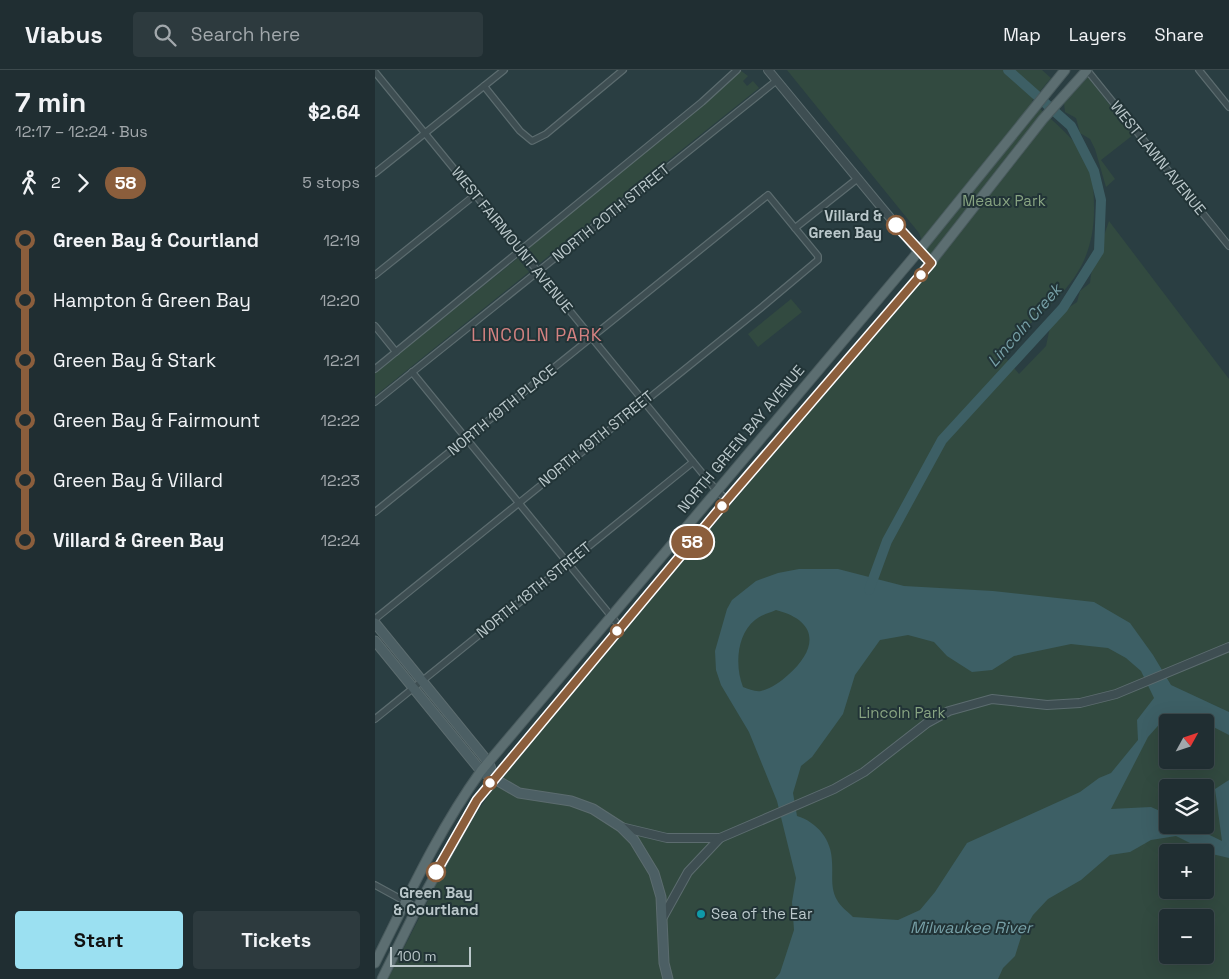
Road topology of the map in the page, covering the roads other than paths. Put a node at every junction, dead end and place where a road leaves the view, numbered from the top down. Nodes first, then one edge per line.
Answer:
1 (504, 70) edge
2 (623, 70) edge
3 (737, 70) edge
4 (767, 70) edge
5 (1087, 70) edge
6 (1199, 70) edge
7 (375, 71) edge
8 (1063, 72) edge
9 (776, 81) junction
10 (484, 86) junction
11 (1062, 97) junction
12 (1229, 108) edge
13 (425, 133) junction
14 (375, 173) edge
15 (857, 178) junction
16 (475, 195) junction
17 (795, 228) junction
18 (1229, 246) edge
19 (520, 251) junction
20 (918, 251) junction
21 (931, 263) junction
22 (537, 271) junction
23 (375, 275) edge
24 (375, 326) edge
25 (591, 338) junction
26 (396, 352) junction
27 (375, 369) edge
28 (412, 372) junction
29 (643, 401) junction
30 (375, 402) edge
31 (466, 438) junction
32 (693, 462) junction
33 (716, 490) junction
34 (727, 500) junction
35 (518, 502) junction
36 (375, 512) edge
37 (568, 563) junction
38 (611, 616) junction
39 (375, 619) edge
40 (375, 623) edge
41 (620, 627) junction
42 (375, 641) edge
43 (1229, 647) edge
44 (421, 680) junction
45 (413, 688) junction
46 (375, 719) edge
47 (489, 763) junction
48 (481, 771) junction
49 (494, 778) junction
50 (621, 827) junction
51 (720, 838) junction
52 (375, 885) edge
53 (406, 901) junction
54 (417, 908) junction
55 (663, 917) junction
56 (375, 963) edge
57 (382, 979) edge
58 (668, 979) edge

1 - 10 street
2 - 10 street
3 - 19 street, NORTH 20TH STREET
4 - 9 street
5 - 11 main road, NORTH GREEN BAY AVENUE
5 - 18 street, WEST LAWN AVENUE
6 - 12 street
7 - 13 street, WEST FAIRMOUNT AVENUE
8 - 11 main road
8 - 20 main road, NORTH GREEN BAY AVENUE
9 - 15 street
9 - 22 street, NORTH 20TH STREET
10 - 13 street
11 - 21 main road, NORTH GREEN BAY AVENUE
13 - 14 street
13 - 16 street, WEST FAIRMOUNT AVENUE
15 - 17 street
15 - 20 street
16 - 19 street, WEST FAIRMOUNT AVENUE
16 - 23 street
17 - 25 street, NORTH 19TH PLACE
17 - 29 street, NORTH 19TH STREET
19 - 22 street, WEST FAIRMOUNT AVENUE
19 - 26 street, NORTH 20TH STREET
20 - 21 street
20 - 33 main road, NORTH GREEN BAY AVENUE
21 - 34 main road, NORTH GREEN BAY AVENUE
22 - 25 street, WEST FAIRMOUNT AVENUE
22 - 28 street, NORTH 20TH STREET
24 - 26 street
25 - 29 street, WEST FAIRMOUNT AVENUE
25 - 31 street, NORTH 19TH PLACE
26 - 27 street, NORTH 20TH STREET
28 - 30 street, NORTH 20TH STREET
28 - 31 street
29 - 32 street, WEST FAIRMOUNT AVENUE
29 - 35 street, NORTH 19TH STREET
31 - 35 street
31 - 36 street, NORTH 19TH PLACE
32 - 33 street, WEST FAIRMOUNT AVENUE
32 - 37 street, NORTH 18TH STREET
33 - 34 street, WEST FAIRMOUNT AVENUE
33 - 38 main road, NORTH GREEN BAY AVENUE
34 - 41 main road, NORTH GREEN BAY AVENUE
35 - 37 street
35 - 39 street, NORTH 19TH STREET
37 - 38 street
37 - 44 street, NORTH 18TH STREET
38 - 41 street
38 - 47 main road, NORTH GREEN BAY AVENUE
40 - 44 main road
41 - 49 main road, NORTH GREEN BAY AVENUE
42 - 45 main road
43 - 51 street
44 - 45 street, NORTH 18TH STREET
44 - 47 main road
45 - 46 street, NORTH 18TH STREET
45 - 48 main road
47 - 48 main road, NORTH GREEN BAY AVENUE
47 - 49 main road
48 - 49 main road
48 - 53 main road, NORTH GREEN BAY AVENUE
49 - 50 main road
49 - 54 main road, NORTH GREEN BAY AVENUE
50 - 51 street
50 - 55 main road
51 - 55 street
52 - 53 street
53 - 54 street
53 - 56 main road, NORTH GREEN BAY AVENUE
54 - 57 main road, NORTH GREEN BAY AVENUE
55 - 58 main road

